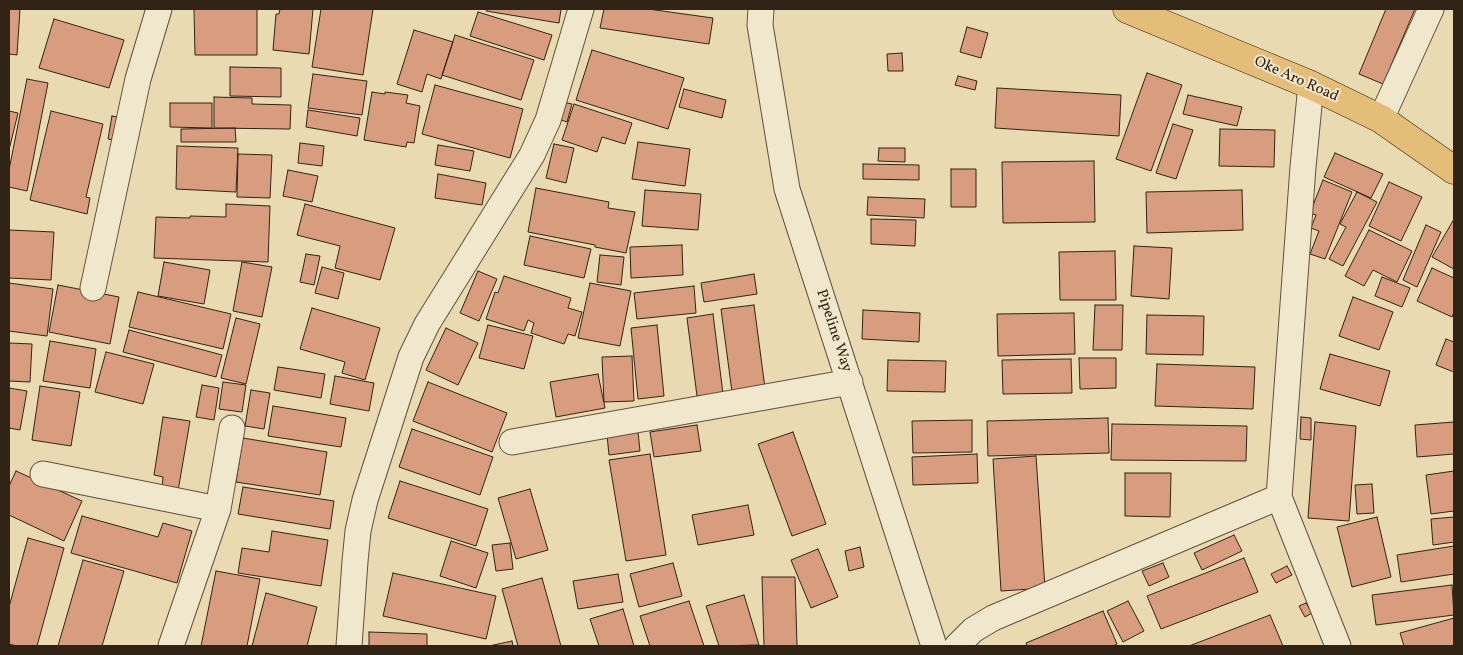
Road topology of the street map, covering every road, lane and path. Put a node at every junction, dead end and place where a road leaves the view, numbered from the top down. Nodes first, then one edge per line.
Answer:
1 (160, 9) edge
2 (581, 9) edge
3 (761, 9) edge
4 (1127, 9) edge
5 (1431, 9) edge
6 (1311, 85) junction
7 (1381, 119) junction
8 (1454, 170) edge
9 (93, 288) dead end
10 (850, 382) junction
11 (232, 428) dead end
12 (512, 442) dead end
13 (43, 474) dead end
14 (1279, 497) junction
15 (218, 509) junction
16 (171, 646) edge
17 (349, 646) edge
18 (934, 646) edge
19 (957, 646) edge
20 (1338, 646) edge

1 - 9 street
2 - 17 street
3 - 10 street, Pipeline Way
4 - 6 main road, Oke Aro Road
5 - 7 street
6 - 7 main road, Oke Aro Road
6 - 14 street
7 - 8 main road, Oke Aro Road
10 - 12 street
10 - 18 street, Pipeline Way
11 - 15 street
13 - 15 street
14 - 19 street
14 - 20 street
15 - 16 street

